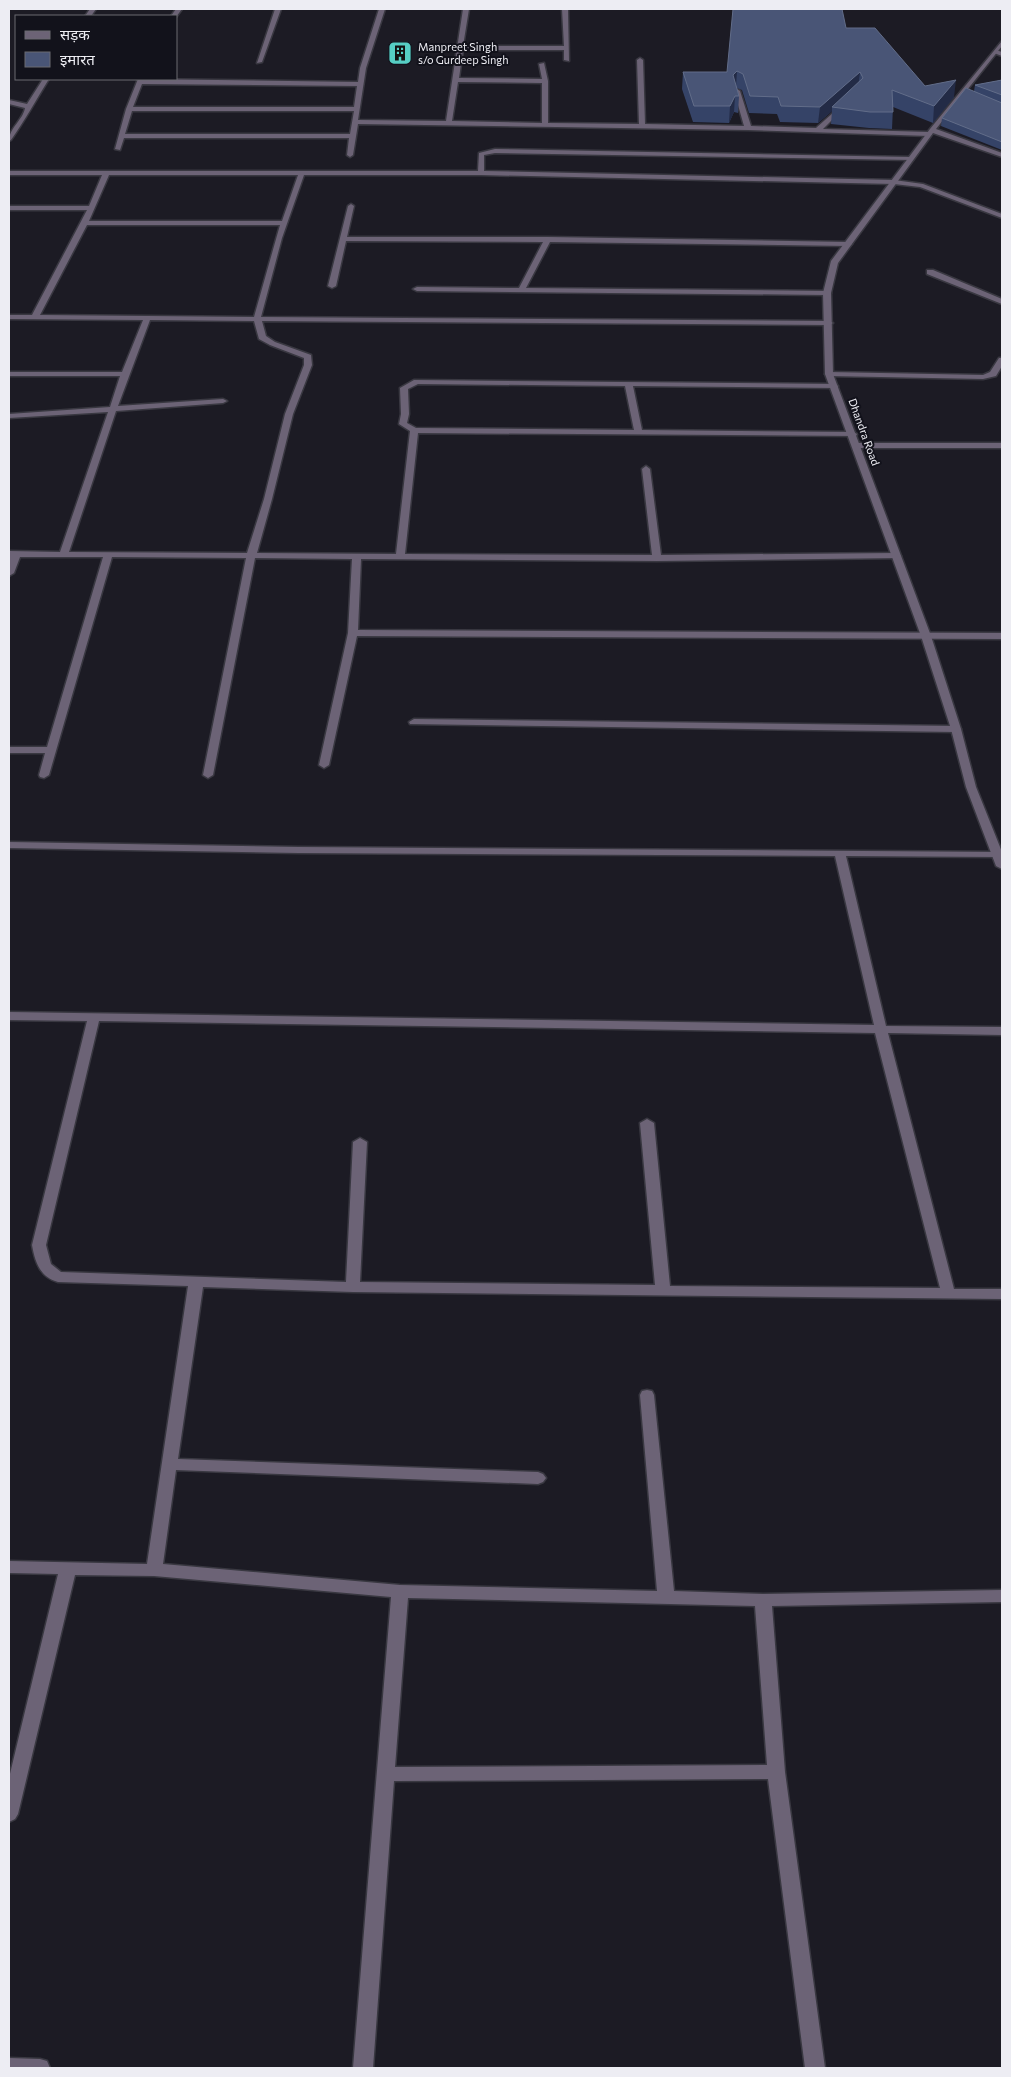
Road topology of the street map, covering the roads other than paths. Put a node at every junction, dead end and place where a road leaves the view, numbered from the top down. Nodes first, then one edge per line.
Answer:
1 (278, 9) edge
2 (382, 9) edge
3 (466, 9) edge
4 (565, 9) edge
5 (1002, 44) edge
6 (460, 48) junction
7 (566, 48) junction
8 (999, 53) edge
9 (567, 60) dead end
10 (640, 60) dead end
11 (259, 62) dead end
12 (542, 64) dead end
13 (45, 80) edge
14 (140, 80) edge
15 (455, 80) junction
16 (545, 81) junction
17 (361, 84) junction
18 (737, 91) edge
19 (852, 98) edge
20 (9, 102) edge
21 (28, 108) junction
22 (129, 109) junction
23 (357, 109) junction
24 (355, 122) junction
25 (449, 123) junction
26 (545, 124) junction
27 (642, 127) junction
28 (748, 128) junction
29 (818, 130) junction
30 (930, 132) junction
31 (121, 136) junction
32 (353, 136) junction
33 (9, 139) edge
34 (118, 149) dead end
35 (350, 155) dead end
36 (1002, 156) edge
37 (911, 159) junction
38 (107, 172) junction
39 (302, 172) junction
40 (9, 173) edge
41 (481, 173) junction
42 (894, 182) junction
43 (351, 206) dead end
44 (9, 208) edge
45 (92, 208) junction
46 (1002, 216) edge
47 (285, 223) junction
48 (85, 224) junction
49 (343, 239) junction
50 (548, 239) junction
51 (848, 244) junction
52 (930, 272) dead end
53 (332, 286) dead end
54 (522, 289) junction
55 (416, 290) dead end
56 (827, 293) junction
57 (1002, 302) edge
58 (9, 317) edge
59 (36, 317) junction
60 (148, 317) junction
61 (257, 318) junction
62 (829, 323) junction
63 (1002, 360) edge
64 (9, 374) edge
65 (124, 374) junction
66 (829, 374) junction
67 (993, 374) junction
68 (1002, 379) edge
69 (628, 384) junction
70 (834, 386) junction
71 (223, 402) dead end
72 (115, 409) junction
73 (9, 416) edge
74 (414, 430) junction
75 (638, 431) junction
76 (853, 434) junction
77 (857, 446) junction
78 (1002, 446) edge
79 (646, 469) dead end
80 (13, 554) edge
81 (64, 555) junction
82 (108, 555) junction
83 (357, 555) junction
84 (400, 555) junction
85 (251, 556) junction
86 (896, 556) junction
87 (657, 558) junction
88 (9, 573) edge
89 (353, 633) junction
90 (926, 636) junction
91 (1002, 636) edge
92 (414, 722) dead end
93 (956, 729) junction
94 (9, 750) edge
95 (51, 750) junction
96 (324, 765) dead end
97 (44, 775) dead end
98 (208, 775) dead end
99 (9, 845) edge
100 (840, 854) junction
101 (998, 854) junction
102 (1002, 866) edge
103 (9, 1016) edge
104 (94, 1016) junction
105 (881, 1030) junction
106 (1002, 1031) edge
107 (647, 1123) dead end
108 (360, 1142) dead end
109 (196, 1283) junction
110 (353, 1287) junction
111 (663, 1290) junction
112 (948, 1293) junction
113 (1002, 1294) edge
114 (647, 1395) dead end
115 (169, 1464) junction
116 (538, 1478) dead end
117 (9, 1567) edge
118 (68, 1568) junction
119 (154, 1570) junction
120 (400, 1591) junction
121 (1002, 1596) edge
122 (666, 1598) junction
123 (763, 1600) junction
124 (776, 1772) junction
125 (385, 1774) junction
126 (9, 1814) edge
127 (9, 2067) edge
128 (40, 2068) edge
129 (363, 2068) edge
130 (815, 2068) edge

1 - 11 street
2 - 17 street
3 - 6 street
4 - 7 street
5 - 8 street, Dhandra Road
6 - 7 street
6 - 15 street
7 - 9 street
8 - 30 street, Dhandra Road
10 - 27 street
12 - 16 street
13 - 21 street
14 - 17 street
14 - 22 street
15 - 16 street
15 - 25 street
16 - 26 street
17 - 23 street
18 - 28 street
19 - 29 street
20 - 21 street
21 - 33 street
22 - 23 street
22 - 31 street
23 - 24 street
24 - 25 street
24 - 32 street
25 - 26 street
26 - 27 street
27 - 28 street
28 - 29 street
29 - 30 street
30 - 36 street
30 - 37 street, Dhandra Road
31 - 32 street
31 - 34 street
32 - 35 street
37 - 41 street
37 - 42 street, Dhandra Road
38 - 39 street
38 - 40 street
38 - 45 street
39 - 41 street
39 - 47 street
41 - 42 street
42 - 46 street
42 - 51 street, Dhandra Road
43 - 49 street
44 - 45 street
45 - 48 street
47 - 48 street
47 - 61 street
48 - 59 street
49 - 50 street
49 - 53 street
50 - 51 street
50 - 54 street
51 - 56 street, Dhandra Road
52 - 57 street
54 - 55 street
54 - 56 street
56 - 62 street, Dhandra Road
58 - 59 street
59 - 60 street
60 - 61 street
60 - 65 street
61 - 62 street
61 - 85 street
62 - 66 street, Dhandra Road
63 - 67 street
64 - 65 street
65 - 72 street
66 - 67 street
66 - 70 street, Dhandra Road
67 - 68 street
69 - 70 street
69 - 74 street
69 - 75 street
70 - 76 street, Dhandra Road
71 - 72 street
72 - 73 street
72 - 81 street
74 - 75 street
74 - 84 street
75 - 76 street
76 - 77 street, Dhandra Road
77 - 78 street
77 - 86 street, Dhandra Road
79 - 87 street
80 - 81 street
80 - 88 street
81 - 82 street
82 - 85 street
82 - 95 street
83 - 84 street
83 - 85 street
83 - 89 street
84 - 87 street
85 - 98 street
86 - 87 street
86 - 90 street, Dhandra Road
89 - 90 street
89 - 96 street
90 - 91 street
90 - 93 street, Dhandra Road
92 - 93 street
93 - 101 street, Dhandra Road
94 - 95 street
95 - 97 street
99 - 100 street
100 - 101 street
100 - 105 street
101 - 102 street, Dhandra Road
103 - 104 street
104 - 105 street
104 - 109 street
105 - 106 street
105 - 112 street
107 - 111 street
108 - 110 street
109 - 110 street
109 - 115 street
110 - 111 street
111 - 112 street
112 - 113 street
114 - 122 street
115 - 116 street
115 - 119 street
117 - 118 street
118 - 119 street
118 - 126 street
119 - 120 street
120 - 122 street
120 - 125 street
121 - 123 street
122 - 123 street
123 - 124 street
124 - 125 street
124 - 130 street
125 - 129 street
127 - 128 street

